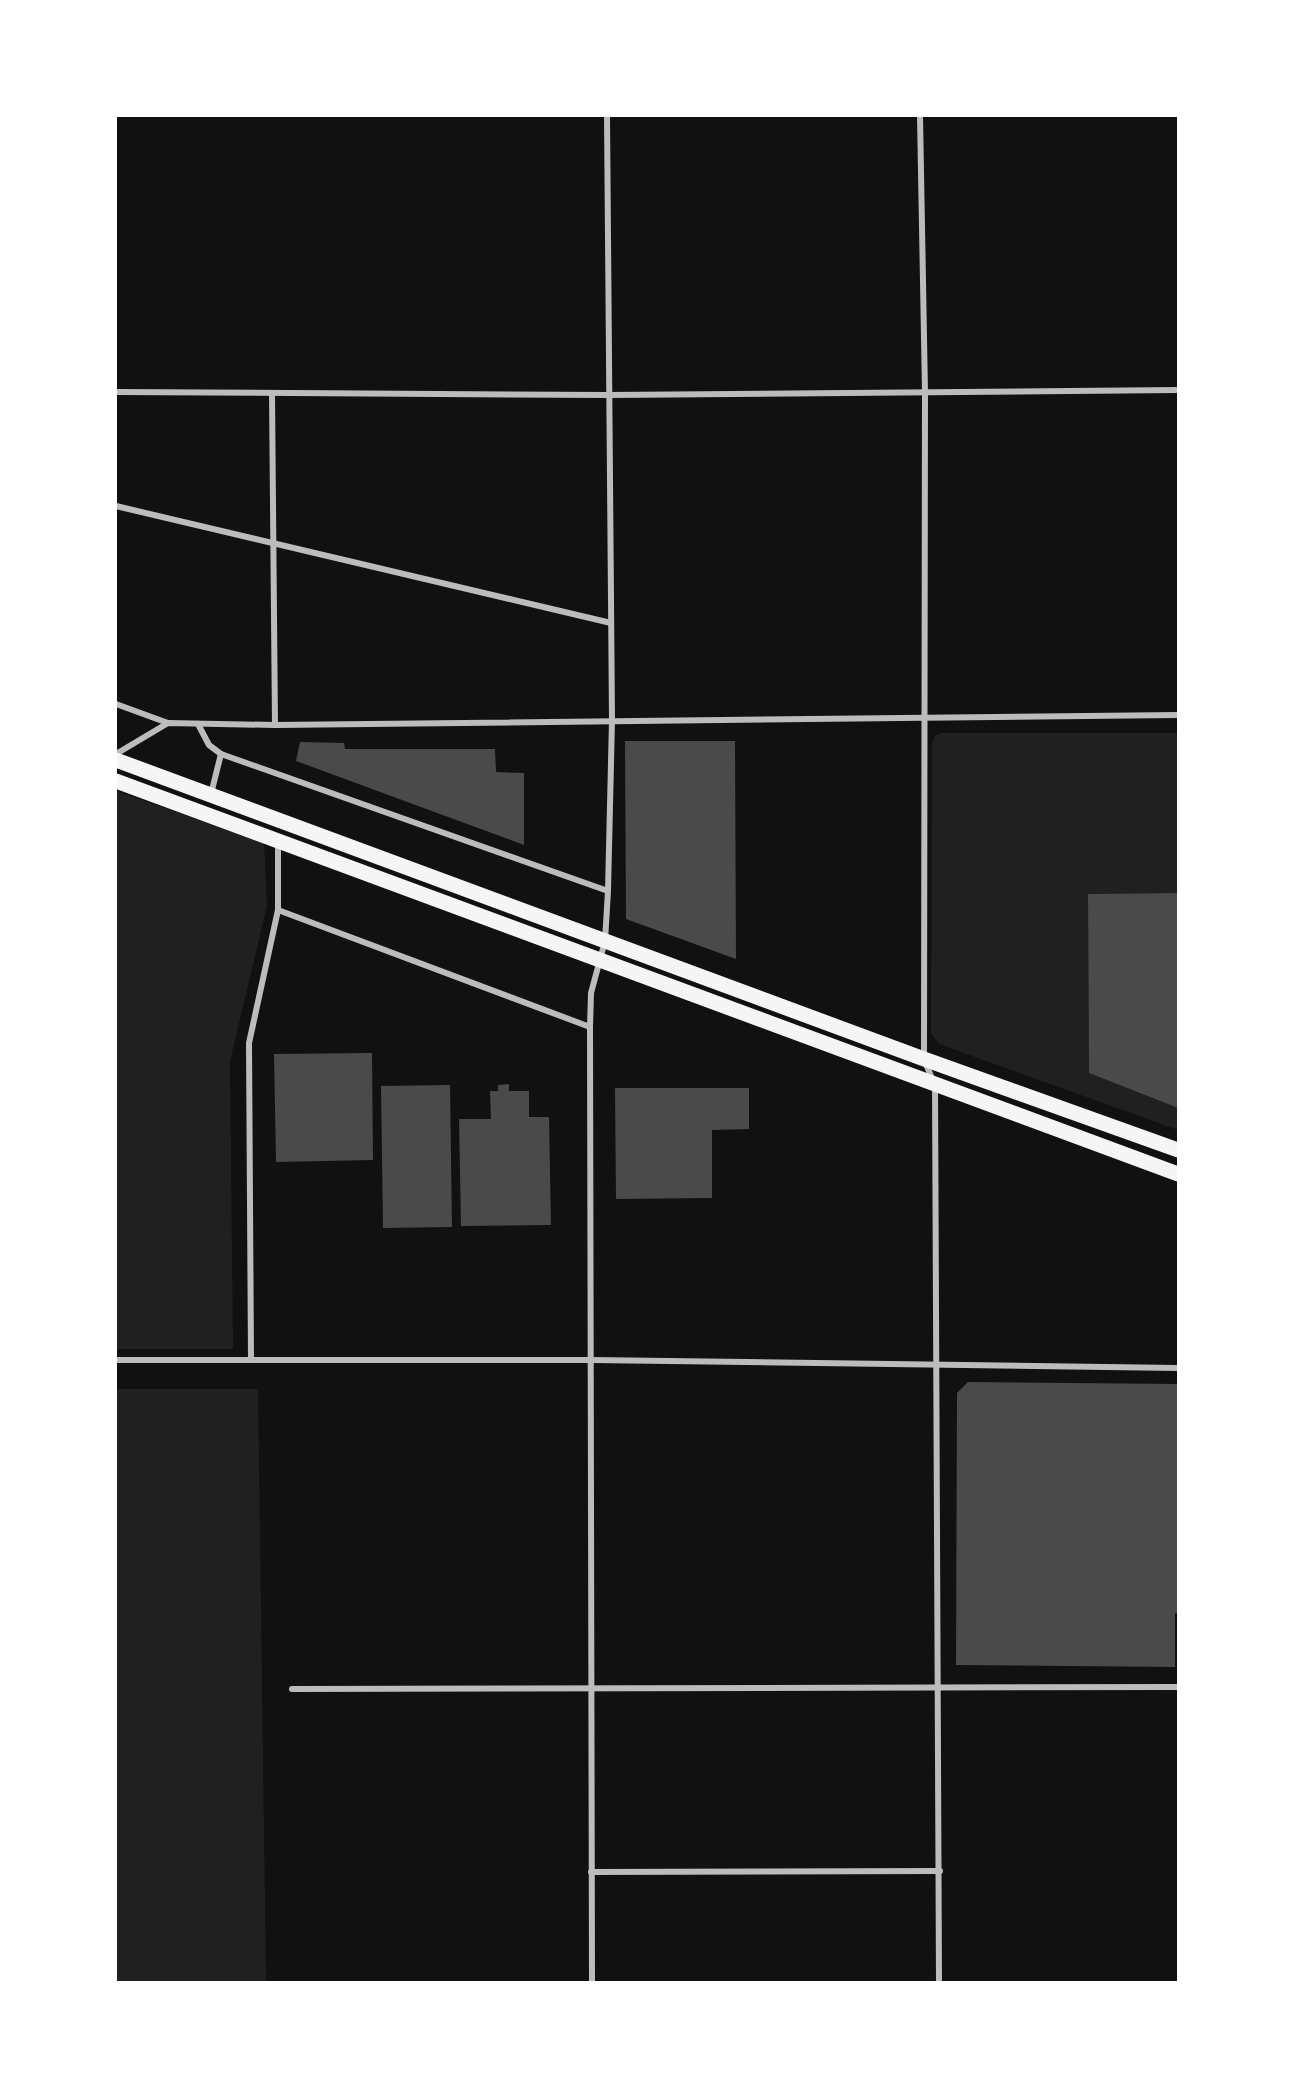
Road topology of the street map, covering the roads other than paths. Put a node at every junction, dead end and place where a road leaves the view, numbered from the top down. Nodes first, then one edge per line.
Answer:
1 (608, 116) edge
2 (920, 116) edge
3 (1179, 390) edge
4 (116, 392) edge
5 (925, 392) junction
6 (272, 394) junction
7 (609, 395) junction
8 (116, 506) edge
9 (274, 543) junction
10 (611, 623) junction
11 (116, 704) edge
12 (1179, 715) edge
13 (926, 717) junction
14 (612, 720) junction
15 (168, 723) junction
16 (198, 724) junction
17 (275, 724) junction
18 (116, 754) edge
19 (220, 754) junction
20 (116, 760) edge
21 (116, 781) edge
22 (211, 795) junction
23 (278, 840) junction
24 (608, 891) junction
25 (278, 910) junction
26 (604, 941) junction
27 (601, 960) junction
28 (590, 1027) junction
29 (924, 1059) junction
30 (935, 1086) junction
31 (1179, 1150) edge
32 (1179, 1174) edge
33 (116, 1360) edge
34 (251, 1360) junction
35 (592, 1360) junction
36 (938, 1364) junction
37 (1179, 1368) edge
38 (1179, 1687) edge
39 (940, 1688) junction
40 (292, 1689) dead end
41 (594, 1689) junction
42 (940, 1871) junction
43 (591, 1872) junction
44 (592, 1983) edge
45 (939, 1983) edge

1 - 7 street
2 - 5 street
3 - 5 street
4 - 6 street
5 - 7 street
5 - 13 street
6 - 7 street
6 - 9 street
7 - 10 street
8 - 9 street
9 - 10 street
9 - 17 street
10 - 14 street
11 - 15 street
12 - 13 street
13 - 14 street
13 - 29 street
14 - 17 street
14 - 24 street
15 - 16 street
15 - 18 street
16 - 17 street
16 - 19 street
19 - 22 street
19 - 24 street
20 - 22 main road
21 - 23 main road
22 - 26 main road
23 - 25 street
23 - 27 main road
24 - 26 street
25 - 28 street
25 - 34 street
26 - 27 street
26 - 29 main road
27 - 28 street
27 - 30 main road
28 - 35 street
29 - 30 street
29 - 31 main road
30 - 32 main road
30 - 36 street
33 - 34 street
34 - 35 street
35 - 36 street
35 - 41 street
36 - 37 street
36 - 39 street
38 - 39 street
39 - 41 street
39 - 42 street
40 - 41 street
41 - 43 street
42 - 43 street
42 - 45 street
43 - 44 street

